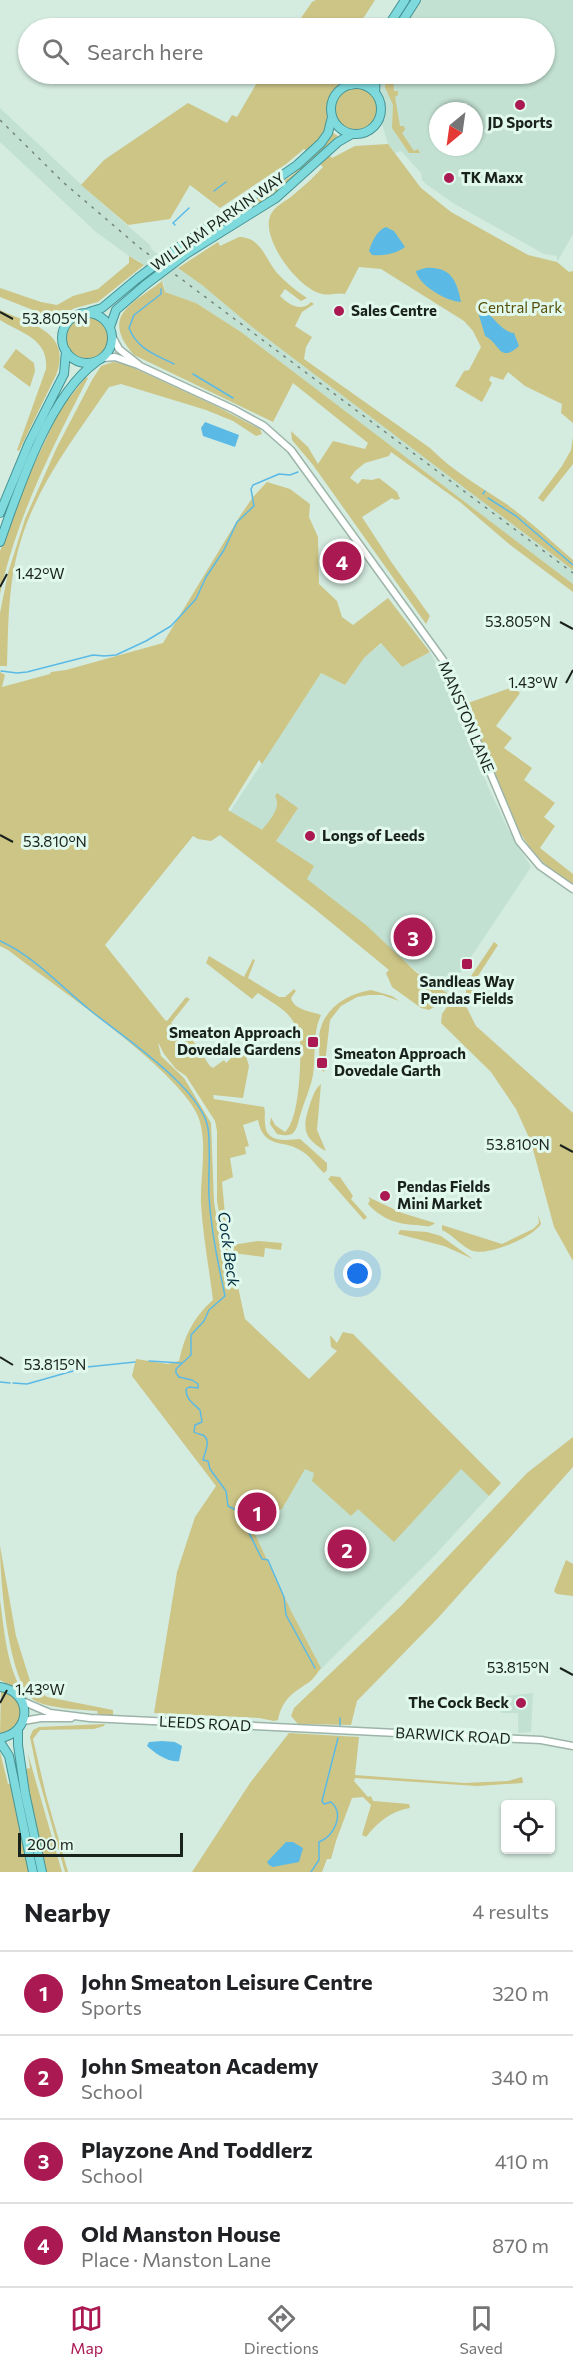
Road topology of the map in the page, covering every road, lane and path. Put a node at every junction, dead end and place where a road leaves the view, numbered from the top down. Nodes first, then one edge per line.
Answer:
1 (405, 0) edge
2 (416, 0) edge
3 (393, 18) edge
4 (404, 18) edge
5 (375, 84) edge
6 (351, 85) joint
7 (375, 93) junction
8 (332, 117) junction
9 (352, 134) junction
10 (88, 313) junction
11 (110, 327) junction
12 (112, 338) junction
13 (66, 351) junction
14 (100, 360) junction
15 (138, 365) junction
16 (0, 513) edge
17 (0, 542) edge
18 (573, 890) edge
19 (1, 1686) edge
20 (22, 1701) junction
21 (77, 1717) junction
22 (23, 1721) junction
23 (18, 1730) junction
24 (332, 1730) joint
25 (0, 1740) edge
26 (573, 1746) edge
27 (33, 1872) edge
28 (42, 1872) edge

1 - 3 highway
2 - 4 highway
5 - 7 highway
6 - 7 highway
6 - 8 highway
7 - 9 highway
8 - 9 highway
8 - 10 highway, WILLIAM PARKIN WAY, bridge
9 - 11 highway, WILLIAM PARKIN WAY, bridge
10 - 11 highway
10 - 13 highway
11 - 12 highway
12 - 14 highway
12 - 15 street, MANSTON LANE
13 - 14 highway
13 - 16 highway
14 - 15 street, MANSTON LANE
14 - 17 highway
15 - 18 street, MANSTON LANE
19 - 20 highway
20 - 21 street, LEEDS ROAD
20 - 22 highway
21 - 22 street, LEEDS ROAD
21 - 24 street, LEEDS ROAD
22 - 23 highway
23 - 25 highway
23 - 28 highway
24 - 26 street, BARWICK ROAD
25 - 27 highway

